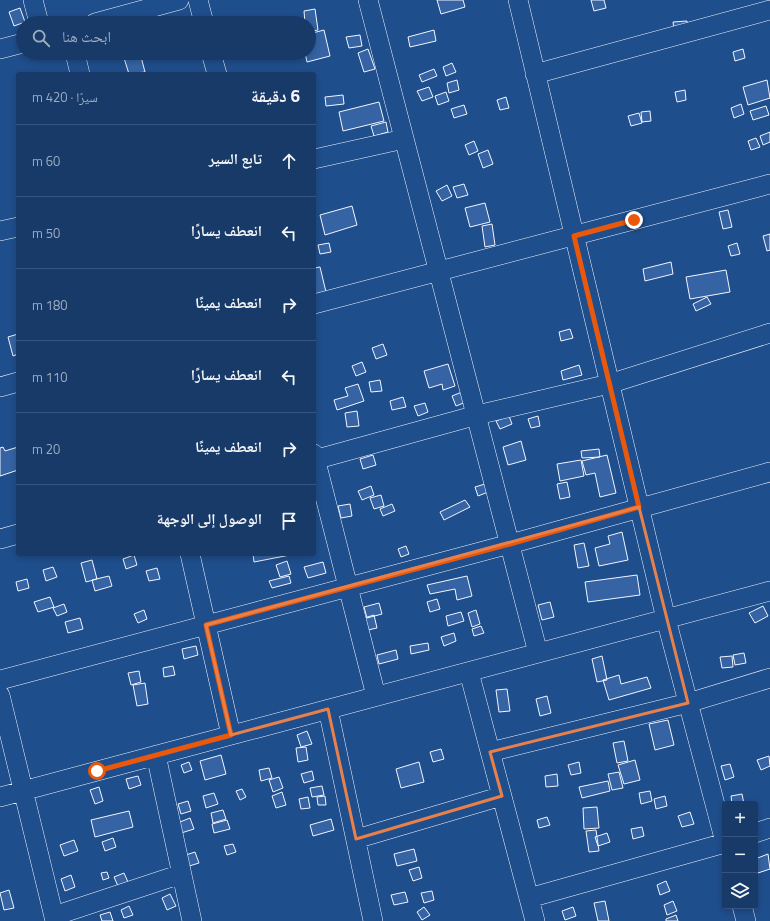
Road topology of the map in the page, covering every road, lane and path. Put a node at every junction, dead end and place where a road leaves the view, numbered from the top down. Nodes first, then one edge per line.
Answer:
1 (33, 0) edge
2 (179, 0) edge
3 (198, 0) edge
4 (368, 0) edge
5 (518, 0) edge
6 (770, 10) edge
7 (37, 16) edge
8 (121, 16) edge
9 (202, 16) edge
10 (16, 45) edge
11 (0, 49) edge
12 (77, 60) edge
13 (213, 60) edge
14 (80, 72) edge
15 (216, 72) edge
16 (535, 74) junction
17 (404, 139) junction
18 (316, 159) edge
19 (770, 184) edge
20 (16, 227) edge
21 (0, 231) edge
22 (574, 236) junction
23 (439, 271) junction
24 (316, 303) edge
25 (770, 333) edge
26 (16, 383) edge
27 (609, 384) junction
28 (0, 387) edge
29 (477, 415) junction
30 (316, 457) edge
31 (316, 466) edge
32 (770, 472) edge
33 (639, 507) junction
34 (16, 534) edge
35 (0, 538) edge
36 (510, 544) junction
37 (190, 556) edge
38 (348, 587) junction
39 (770, 591) edge
40 (666, 619) junction
41 (206, 625) junction
42 (538, 653) junction
43 (469, 672) junction
44 (770, 678) edge
45 (0, 680) edge
46 (0, 695) edge
47 (376, 696) junction
48 (688, 703) junction
49 (328, 709) junction
50 (231, 735) junction
51 (490, 752) junction
52 (156, 755) junction
53 (23, 790) junction
54 (0, 796) edge
55 (502, 796) junction
56 (770, 828) edge
57 (758, 832) edge
58 (723, 837) edge
59 (356, 839) junction
60 (722, 844) edge
61 (181, 874) junction
62 (529, 898) junction
63 (743, 909) edge
64 (54, 919) edge
65 (192, 921) edge
66 (373, 921) edge
67 (535, 921) edge
68 (746, 921) edge

1 - 7 street
2 - 8 street
3 - 9 street
4 - 17 street
5 - 16 street
6 - 16 street
10 - 11 street
12 - 14 street
13 - 15 street
16 - 22 street
17 - 18 street
17 - 23 street
19 - 22 street
20 - 21 street
22 - 23 street
22 - 27 street
23 - 24 street
23 - 29 street
25 - 27 street
26 - 28 street
27 - 29 street
27 - 33 street
29 - 30 street
29 - 36 street
31 - 38 street
32 - 33 street
33 - 36 street
33 - 40 street
34 - 35 street
36 - 38 street
36 - 42 street
37 - 41 street
38 - 41 street
38 - 47 street
39 - 40 street
40 - 42 street
40 - 48 street
41 - 45 street
41 - 50 street
42 - 43 street
43 - 47 street
43 - 51 street
44 - 48 street
46 - 53 street
47 - 49 street
48 - 51 street
48 - 58 street
49 - 50 street
49 - 59 street
50 - 52 street
51 - 55 street
52 - 53 street
52 - 61 street
53 - 54 street
53 - 64 street
55 - 59 street
55 - 62 street
56 - 57 street
59 - 66 street
60 - 62 street
61 - 64 street
61 - 65 street
62 - 67 street
63 - 68 street

